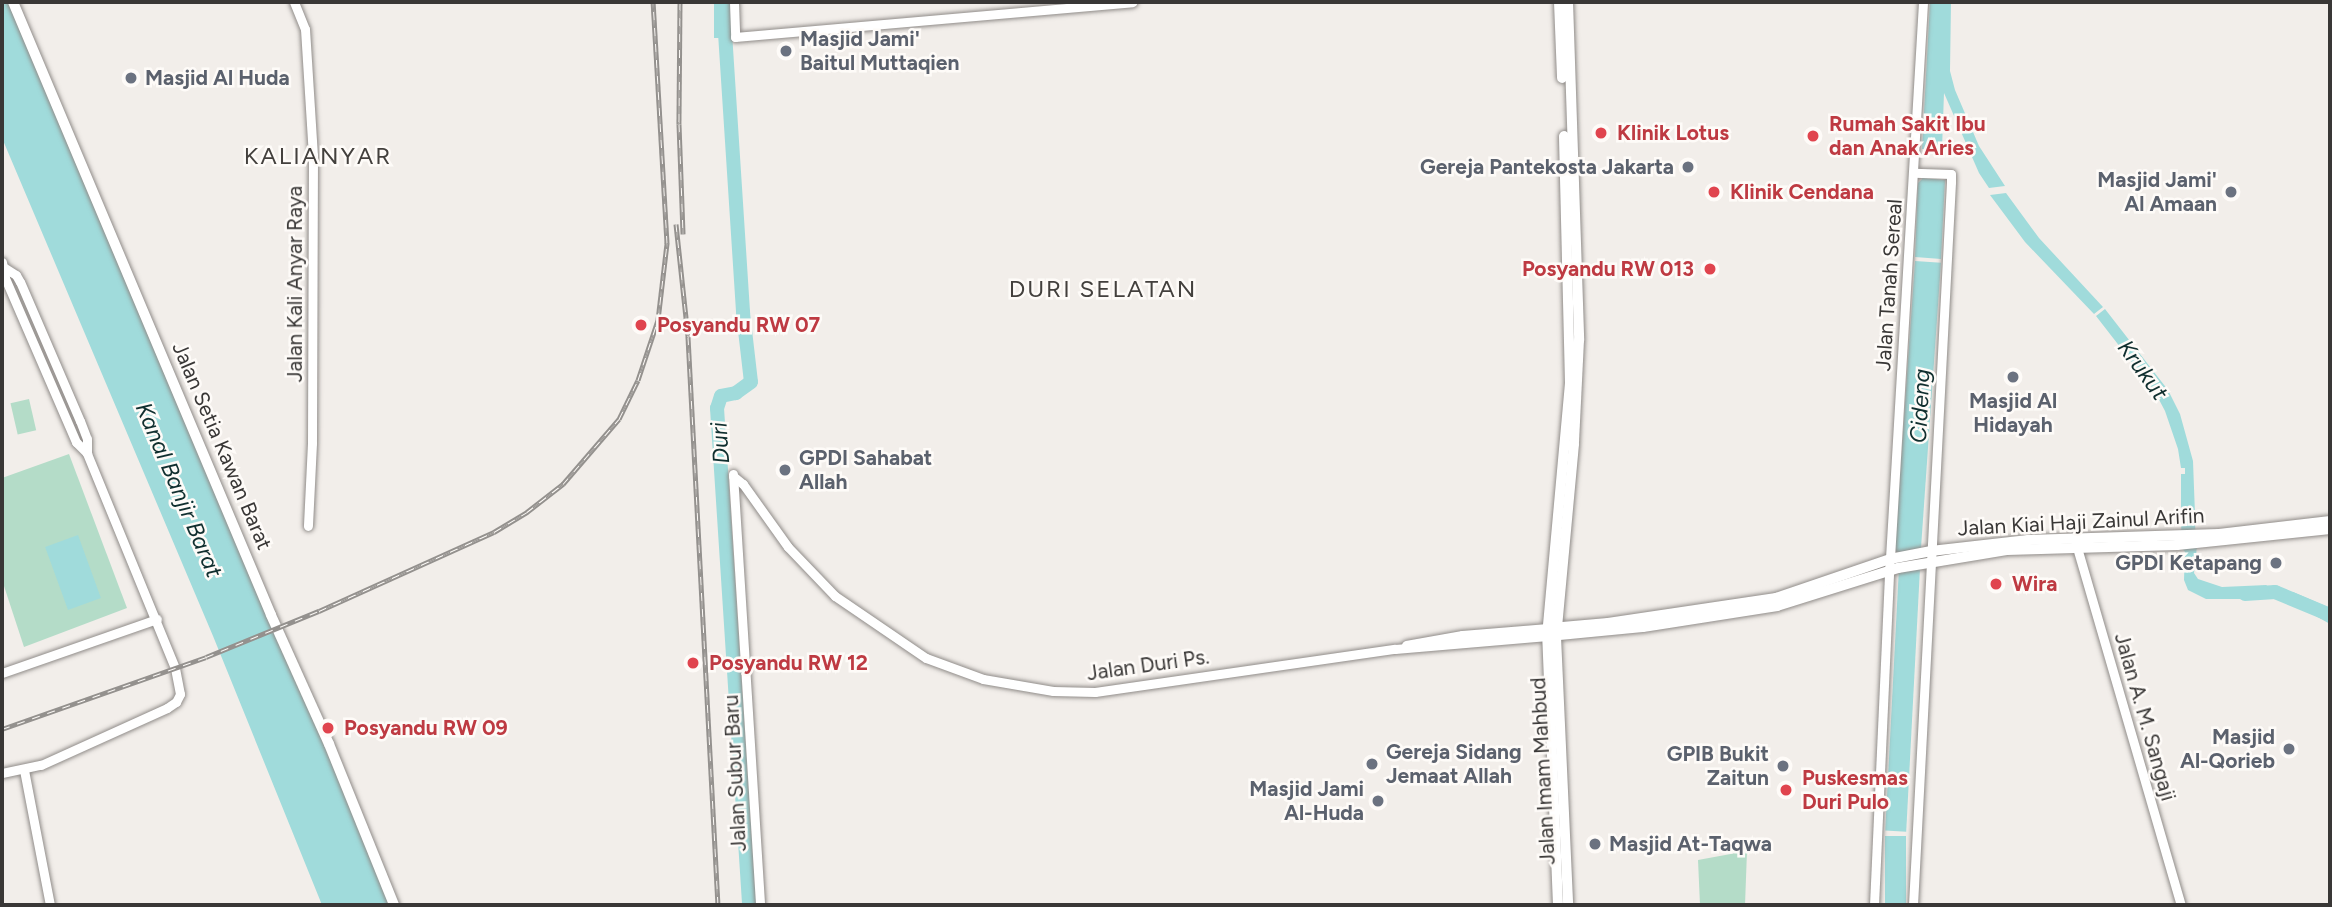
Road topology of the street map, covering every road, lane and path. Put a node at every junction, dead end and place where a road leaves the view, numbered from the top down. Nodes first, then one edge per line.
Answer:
1 (13, 2) edge
2 (294, 2) edge
3 (734, 2) edge
4 (1132, 2) edge
5 (1559, 2) edge
6 (1567, 2) edge
7 (1923, 2) edge
8 (1568, 147) junction
9 (1917, 173) junction
10 (3, 272) edge
11 (87, 453) junction
12 (733, 473) joint
13 (2330, 521) edge
14 (308, 526) dead end
15 (2330, 529) edge
16 (2206, 538) junction
17 (2075, 543) junction
18 (1929, 557) junction
19 (1894, 564) junction
20 (157, 619) junction
21 (1552, 632) junction
22 (2, 673) edge
23 (24, 770) junction
24 (2, 773) edge
25 (50, 905) edge
26 (394, 905) edge
27 (760, 905) edge
28 (1558, 905) edge
29 (1568, 905) edge
30 (1874, 905) edge
31 (1913, 905) edge
32 (2181, 905) edge

1 - 26 main road, Jalan Setia Kawan Barat
2 - 14 street, Jalan Kali Anyar Raya
3 - 4 street
5 - 8 main road
6 - 8 main road
7 - 9 street, Jalan Tanah Sereal
8 - 21 main road
9 - 18 street
9 - 19 street, Jalan Tanah Sereal
10 - 11 street
10 - 11 street
11 - 20 street
12 - 21 street, Jalan Duri Ps.
12 - 27 street, Jalan Subur Baru
13 - 16 main road, Jalan Kiai Haji Zainul Arifin
15 - 16 main road, Jalan Kiai Haji Zainul Arifin
16 - 17 main road, Jalan Kiai Haji Zainul Arifin
17 - 18 main road, Jalan Kiai Haji Zainul Arifin
17 - 32 street, Jalan A. M. Sangaji
18 - 19 main road, Jalan Kiai Haji Zainul Arifin
18 - 31 street
19 - 21 main road, Jalan Kiai Haji Zainul Arifin
19 - 30 street, Jalan Tanah Sereal
20 - 22 street
20 - 23 street
21 - 28 main road, Jalan Imam Mahbud
21 - 29 main road, Jalan Imam Mahbud
23 - 24 street
23 - 25 street

